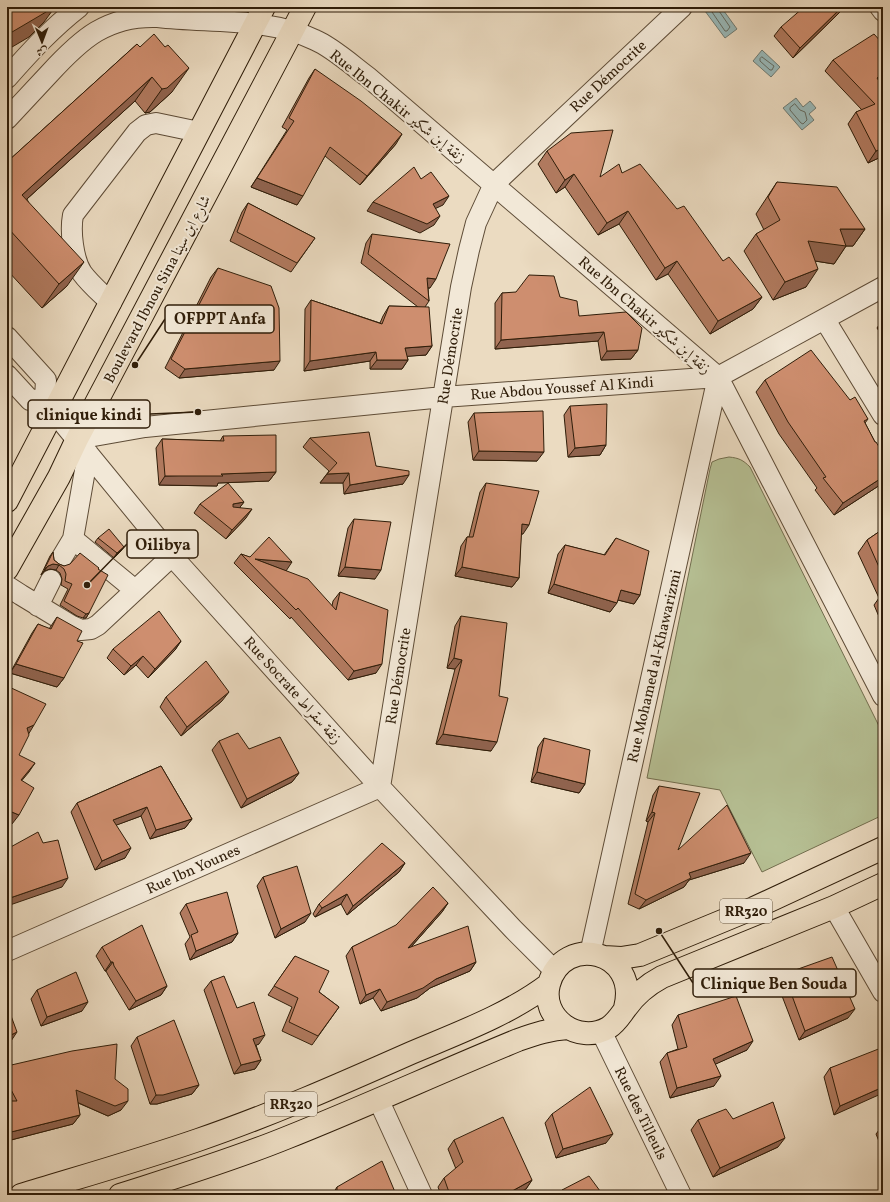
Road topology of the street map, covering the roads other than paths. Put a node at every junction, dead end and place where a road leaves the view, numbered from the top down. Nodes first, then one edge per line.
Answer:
1 (80, 7) edge
2 (305, 7) edge
3 (682, 7) edge
4 (880, 7) edge
5 (883, 11) edge
6 (141, 12) edge
7 (260, 16) edge
8 (293, 31) junction
9 (7, 78) edge
10 (7, 119) edge
11 (199, 132) junction
12 (494, 184) junction
13 (883, 287) edge
14 (111, 303) junction
15 (825, 320) junction
16 (7, 337) edge
17 (7, 375) edge
18 (718, 377) junction
19 (443, 397) junction
20 (49, 405) junction
21 (883, 415) edge
22 (82, 446) junction
23 (7, 501) edge
24 (73, 539) junction
25 (172, 556) junction
26 (61, 559) dead end
27 (7, 569) edge
28 (51, 580) dead end
29 (7, 586) edge
30 (135, 590) junction
31 (38, 606) junction
32 (883, 696) edge
33 (380, 787) junction
34 (883, 848) edge
35 (883, 884) edge
36 (834, 907) junction
37 (7, 952) edge
38 (597, 955) junction
39 (552, 978) junction
40 (883, 992) edge
41 (625, 1008) junction
42 (568, 1028) junction
43 (601, 1031) junction
44 (379, 1101) junction
45 (21, 1195) edge
46 (120, 1195) edge
47 (422, 1195) edge
48 (681, 1195) edge

1 - 9 street
2 - 8 main road, Boulevard Ibnou Sina شارع ابن سينا
3 - 12 street, Rue Démocrite
4 - 5 street
6 - 7 street, Rue Ibn Chakir زنقة إبن شكير
6 - 10 street, Rue Ibn Chakir زنقة إبن شكير
7 - 8 street, Rue Ibn Chakir زنقة إبن شكير
7 - 11 main road
8 - 12 street, Rue Ibn Chakir زنقة إبن شكير
8 - 22 main road, Boulevard Ibnou Sina شارع ابن سينا
11 - 14 main road
11 - 14 street
12 - 18 street, Rue Ibn Chakir زنقة إبن شكير
12 - 19 street, Rue Démocrite
13 - 15 street, Rue Abdou Youssef Al Kindi
14 - 20 main road
15 - 18 street, Rue Abdou Youssef Al Kindi
15 - 21 street
16 - 20 street
17 - 20 street
18 - 19 street, Rue Abdou Youssef Al Kindi
18 - 32 street, Rue Ibn Chakir زنقة إبن شكير
18 - 38 street, Rue Mohamed al-Khawarizmi
19 - 22 street, Rue Abdou Youssef Al Kindi
19 - 33 street, Rue Démocrite
20 - 22 street, Rue Socrate زنقة سقراط
20 - 23 main road
22 - 24 street
22 - 25 street, Rue Socrate زنقة سقراط
22 - 27 main road, Boulevard Ibnou Sina شارع ابن سينا
24 - 26 street
24 - 30 street
25 - 30 street
25 - 33 street, Rue Socrate زنقة سقراط
28 - 31 street
29 - 31 street
30 - 31 street
33 - 37 street, Rue Ibn Younes
33 - 39 street, Rue Socrate زنقة سقراط
34 - 38 main road, RR320
35 - 36 main road, RR320
36 - 40 street
36 - 41 main road, RR320
38 - 39 main road, RR320
38 - 41 main road, RR320
39 - 42 main road, RR320
39 - 45 main road, RR320
41 - 43 main road, RR320
42 - 43 main road, RR320
42 - 44 main road, RR320
43 - 48 street, Rue des Tilleuls
44 - 46 main road, RR320
44 - 47 street

